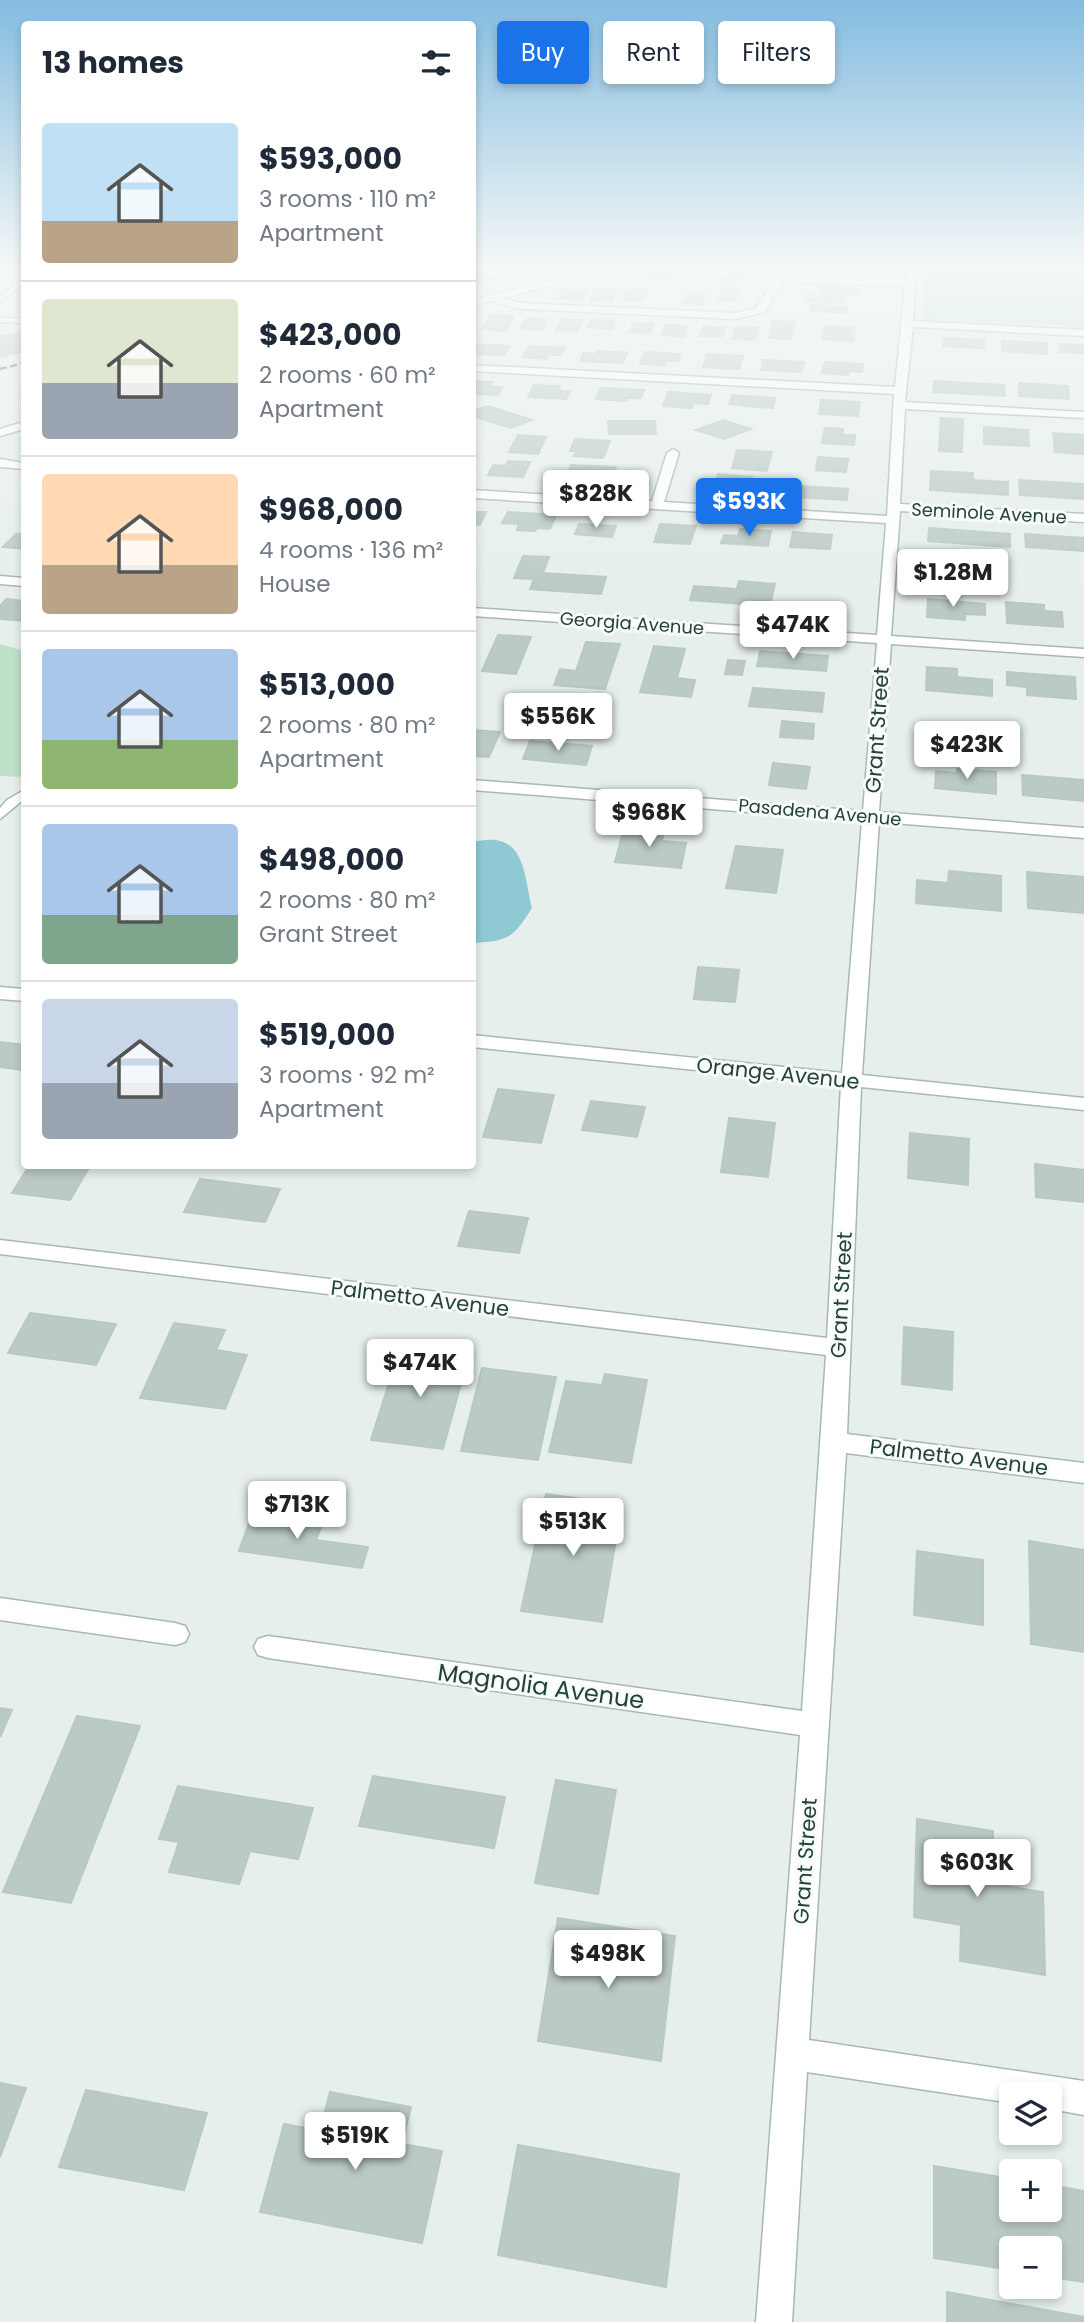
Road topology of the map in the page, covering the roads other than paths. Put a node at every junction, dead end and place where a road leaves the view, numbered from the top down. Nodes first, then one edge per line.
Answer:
1 (606, 377) edge
2 (902, 377) edge
3 (900, 398) junction
4 (1084, 415) edge
5 (21, 426) edge
6 (0, 433) edge
7 (673, 453) dead end
8 (0, 463) edge
9 (21, 466) edge
10 (476, 494) edge
11 (657, 506) junction
12 (894, 514) junction
13 (1084, 518) edge
14 (0, 580) edge
15 (21, 582) edge
16 (476, 612) edge
17 (883, 639) junction
18 (1084, 653) edge
19 (476, 785) edge
20 (21, 796) edge
21 (0, 815) edge
22 (872, 816) junction
23 (1084, 833) edge
24 (0, 993) edge
25 (21, 995) edge
26 (476, 1041) edge
27 (852, 1081) junction
28 (1084, 1104) edge
29 (0, 1247) edge
30 (839, 1348) junction
31 (834, 1442) junction
32 (1084, 1473) edge
33 (0, 1609) edge
34 (174, 1634) dead end
35 (268, 1647) dead end
36 (815, 1725) junction
37 (790, 2053) junction
38 (1084, 2098) edge
39 (774, 2322) edge

1 - 3 street
2 - 3 street, Grant Street
3 - 4 street
3 - 12 street, Grant Street
5 - 6 street
7 - 11 street
8 - 9 street
10 - 11 street, Seminole Avenue
11 - 12 street, Seminole Avenue
12 - 13 street, Seminole Avenue
12 - 17 street, Grant Street
14 - 15 street
16 - 17 street, Georgia Avenue
17 - 18 street, Georgia Avenue
17 - 22 street, Grant Street
19 - 22 street, Pasadena Avenue
20 - 21 lane
22 - 23 street, Pasadena Avenue
22 - 27 street, Grant Street
24 - 25 street
26 - 27 street, Orange Avenue
27 - 28 street, Orange Avenue
27 - 30 street, Grant Street
29 - 30 street, Palmetto Avenue
30 - 31 street, Grant Street
31 - 32 street, Palmetto Avenue
31 - 36 street, Grant Street
33 - 34 street
35 - 36 street, Magnolia Avenue
36 - 37 street, Grant Street
37 - 38 street
37 - 39 street, Grant Street

